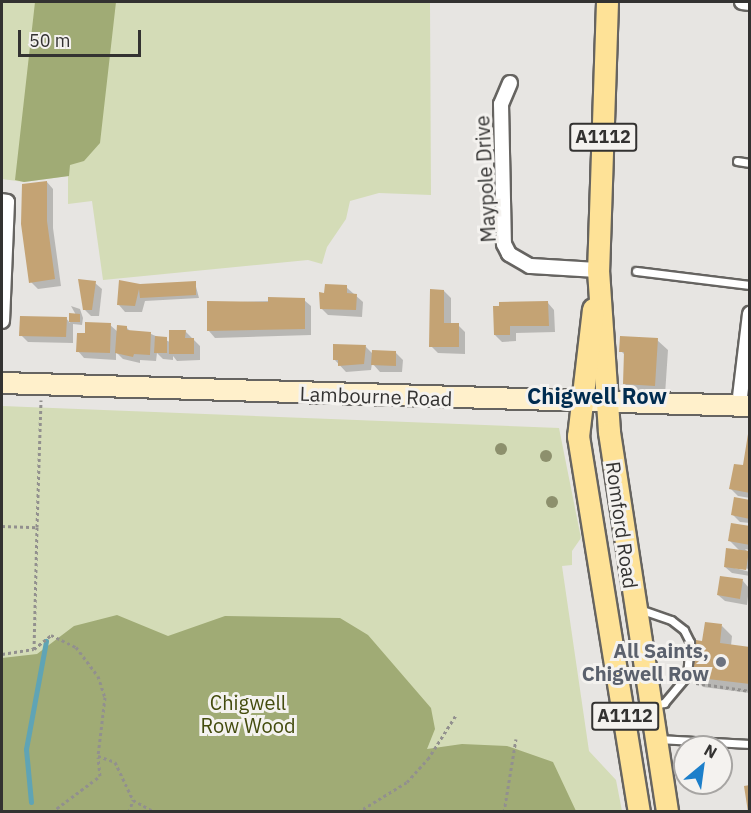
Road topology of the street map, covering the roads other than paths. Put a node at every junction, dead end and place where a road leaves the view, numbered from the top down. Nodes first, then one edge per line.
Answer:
1 (607, 2) edge
2 (742, 2) edge
3 (750, 3) edge
4 (510, 83) dead end
5 (737, 161) dead end
6 (750, 163) edge
7 (2, 201) edge
8 (636, 271) dead end
9 (598, 272) junction
10 (750, 285) edge
11 (750, 314) edge
12 (2, 321) edge
13 (2, 383) edge
14 (608, 400) junction
15 (580, 402) junction
16 (744, 405) edge
17 (600, 556) junction
18 (634, 608) junction
19 (650, 707) junction
20 (626, 719) junction
21 (655, 739) junction
22 (750, 744) edge
23 (639, 812) edge
24 (667, 812) edge

1 - 9 main road, A1112
2 - 3 street
4 - 9 street, Maypole Drive
5 - 6 lane
7 - 12 street
8 - 10 lane
9 - 14 main road, A1112
9 - 15 main road, A1112
11 - 16 street
13 - 15 main road, Lambourne Road
14 - 15 main road, Lambourne Road
14 - 16 main road, Lambourne Road
14 - 17 main road, Romford Road / A1112
14 - 18 main road, Romford Road / A1112
15 - 17 main road, Romford Road / A1112
17 - 20 main road, Romford Road / A1112
18 - 19 main road, Romford Road / A1112
18 - 19 lane
19 - 20 lane
19 - 21 main road, Romford Road / A1112
20 - 23 main road, Romford Road / A1112
21 - 22 lane
21 - 24 main road, Romford Road / A1112

